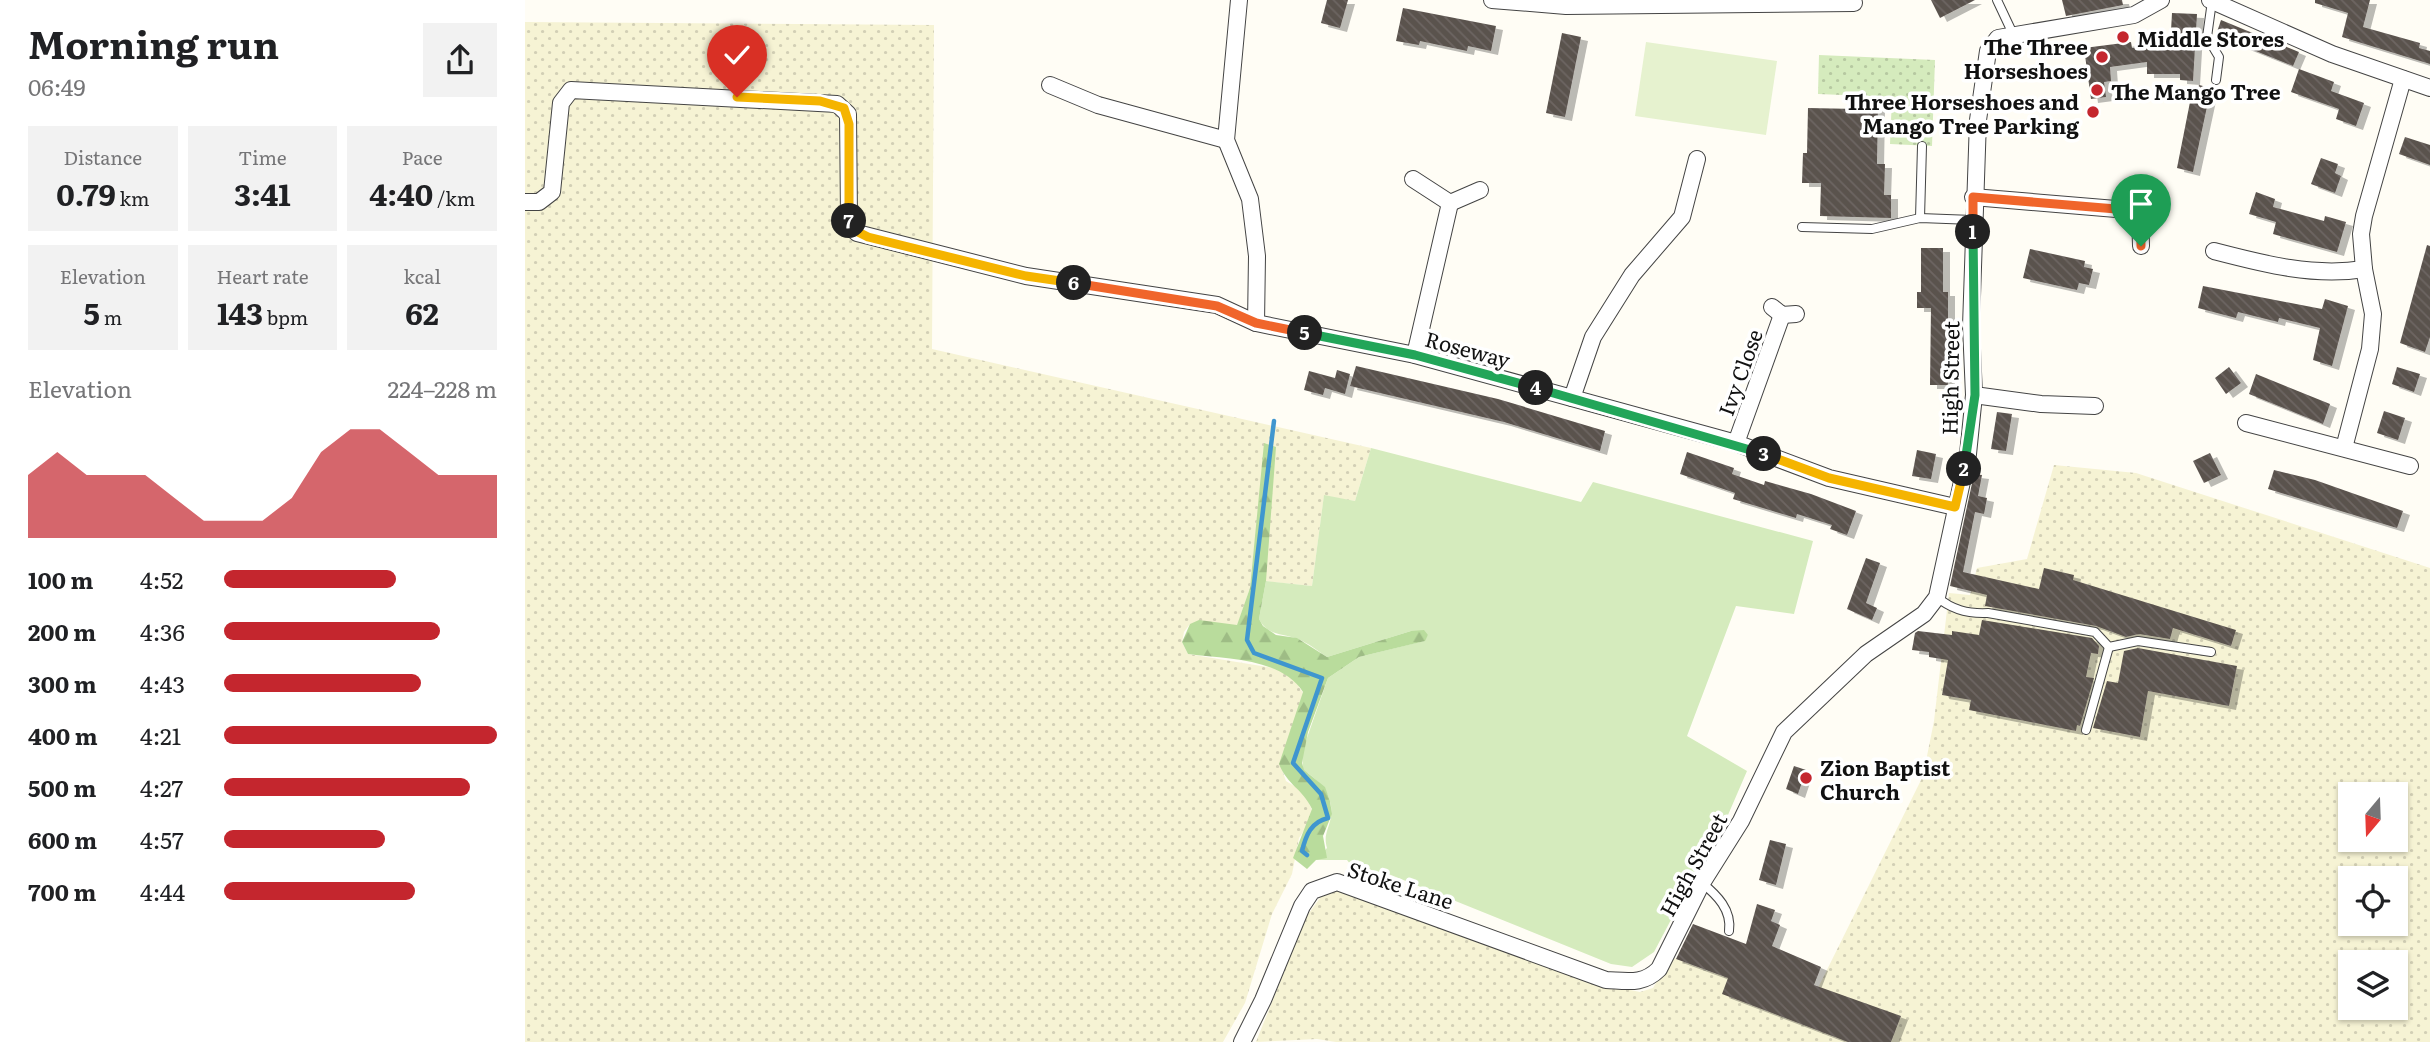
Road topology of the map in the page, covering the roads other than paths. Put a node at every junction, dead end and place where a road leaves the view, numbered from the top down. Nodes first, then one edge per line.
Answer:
1 (1239, 0) edge
2 (1492, 0) edge
3 (1997, 0) edge
4 (2161, 0) edge
5 (2211, 0) edge
6 (1854, 3) dead end
7 (2013, 34) junction
8 (2403, 79) junction
9 (2216, 80) dead end
10 (1050, 85) dead end
11 (2430, 88) edge
12 (1226, 140) junction
13 (1922, 146) dead end
14 (1697, 159) dead end
15 (1413, 179) dead end
16 (1480, 190) dead end
17 (1973, 197) junction
18 (525, 202) edge
19 (1450, 203) junction
20 (1920, 218) junction
21 (1973, 220) junction
22 (1802, 227) dead end
23 (2141, 246) dead end
24 (2214, 251) dead end
25 (2364, 269) junction
26 (1784, 312) dead end
27 (1256, 323) junction
28 (1415, 355) junction
29 (1975, 395) junction
30 (1572, 398) junction
31 (2095, 406) dead end
32 (2246, 423) dead end
33 (1736, 443) junction
34 (2344, 448) junction
35 (2410, 467) dead end
36 (1955, 507) junction
37 (1937, 597) junction
38 (2109, 647) junction
39 (2211, 652) dead end
40 (2086, 730) dead end
41 (1702, 883) junction
42 (1729, 931) dead end
43 (1635, 982) joint
44 (1242, 1042) edge

1 - 12 street
2 - 6 street
3 - 7 lane
4 - 7 street
5 - 8 street
5 - 9 lane
7 - 17 street, High Street
8 - 11 street
8 - 25 street
10 - 12 street
12 - 27 street
13 - 20 lane
14 - 30 street
15 - 19 street
16 - 19 street
17 - 21 street, High Street
17 - 23 street
18 - 27 street, Roseway
19 - 28 street
20 - 21 lane
20 - 22 lane
21 - 29 street, High Street
24 - 25 street
25 - 34 street
26 - 33 street, Ivy Close
27 - 28 street, Roseway
28 - 30 street, Roseway
29 - 31 street
29 - 36 street, High Street
30 - 33 street, Roseway
32 - 34 street
33 - 36 street, Roseway
34 - 35 street
36 - 37 street, High Street
37 - 38 lane
37 - 41 street, High Street
38 - 39 lane
38 - 40 lane
41 - 42 lane
41 - 43 street, High Street
43 - 44 street, Stoke Lane

